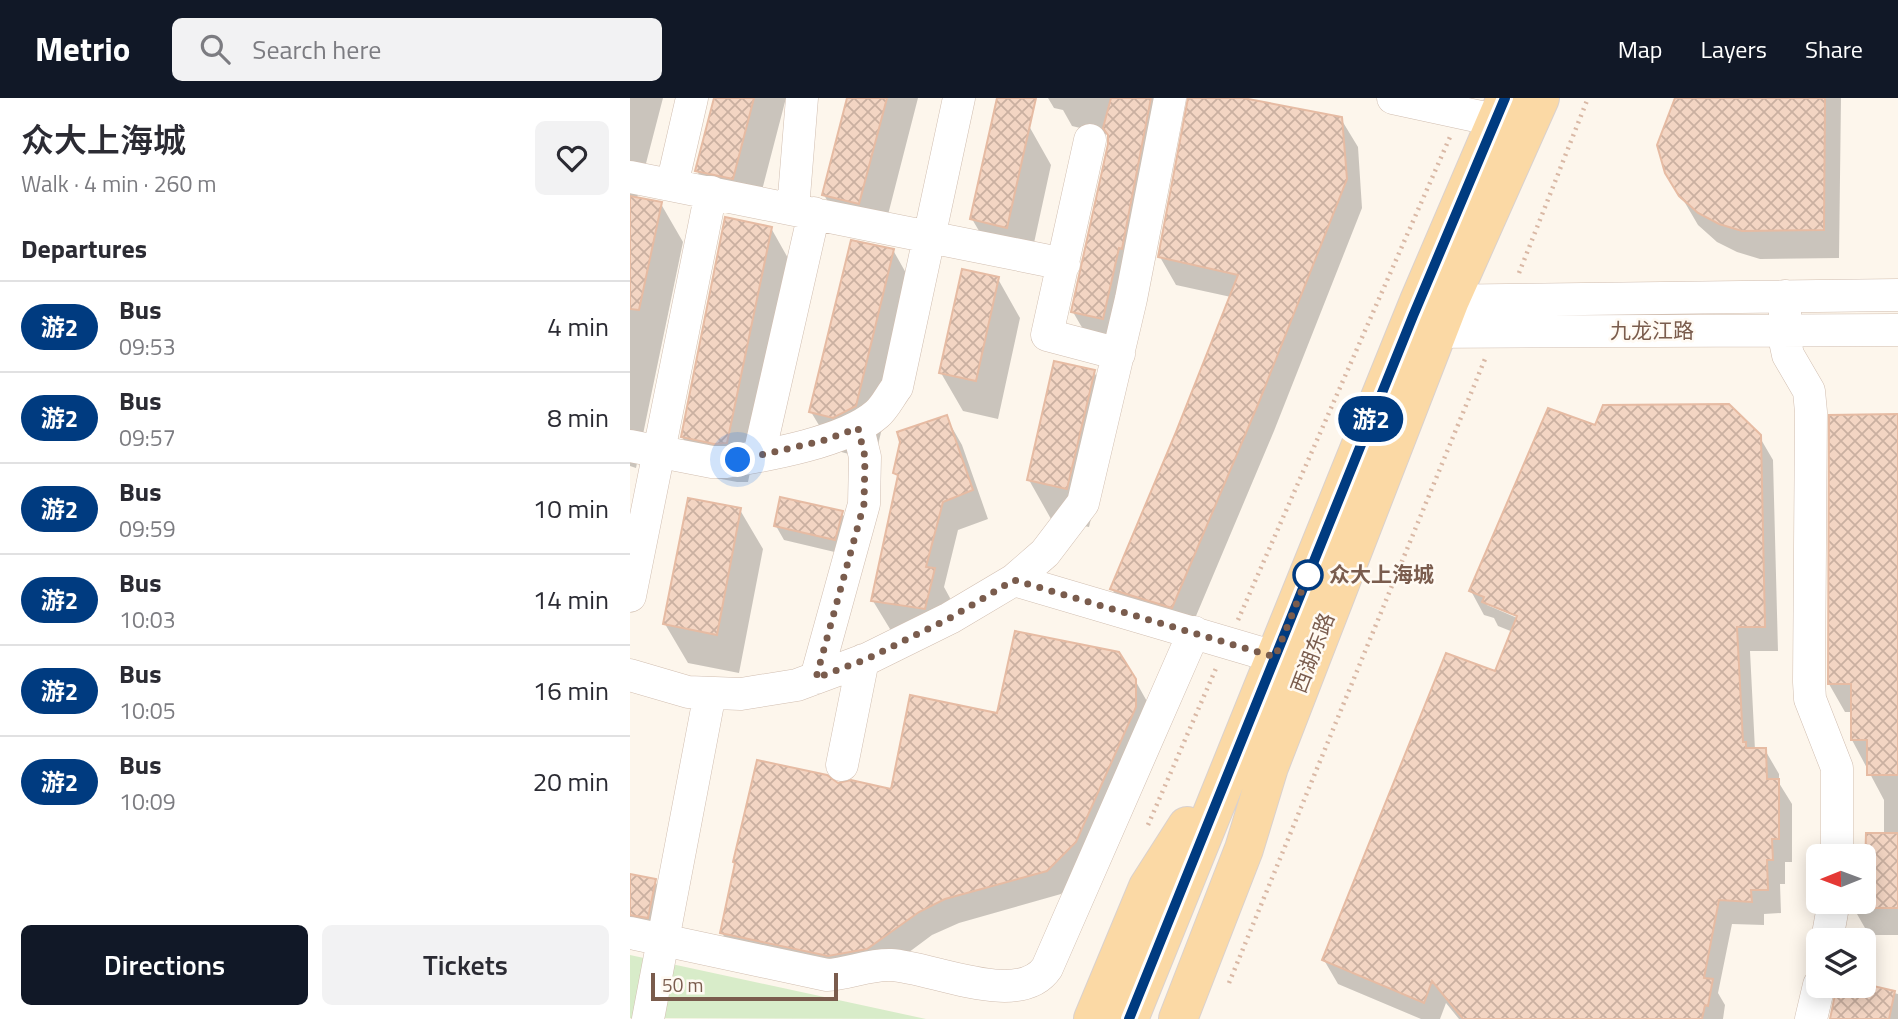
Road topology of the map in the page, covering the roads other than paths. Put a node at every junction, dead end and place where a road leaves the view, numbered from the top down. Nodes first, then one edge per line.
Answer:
1 (692, 98) edge
2 (802, 98) edge
3 (958, 98) edge
4 (1170, 98) edge
5 (1393, 98) edge
6 (1506, 111) edge
7 (1090, 140) dead end
8 (630, 177) edge
9 (673, 185) junction
10 (711, 192) junction
11 (803, 211) junction
12 (929, 236) junction
13 (1064, 264) junction
14 (1898, 295) edge
15 (1785, 296) junction
16 (1429, 316) junction
17 (1785, 330) junction
18 (1898, 330) edge
19 (1119, 354) junction
20 (858, 428) junction
21 (644, 449) edge
22 (759, 455) junction
23 (1014, 580) junction
24 (630, 596) edge
25 (1194, 632) junction
26 (1275, 657) junction
27 (863, 660) junction
28 (630, 676) edge
29 (816, 678) junction
30 (710, 693) junction
31 (1242, 737) junction
32 (842, 765) dead end
33 (1837, 844) edge
34 (630, 933) edge
35 (664, 940) junction
36 (1816, 998) edge
37 (648, 1019) edge
38 (1094, 1019) edge
39 (1129, 1019) edge
40 (1178, 1019) edge
41 (1811, 1019) edge

1 - 9 street
2 - 11 street
3 - 12 street
4 - 19 street
5 - 6 street
6 - 16 main road, 西湖东路
7 - 13 street
8 - 9 street
9 - 10 street
10 - 11 street
10 - 21 street
11 - 12 street
11 - 22 street
12 - 13 street
12 - 20 street
13 - 19 street
14 - 15 street, 九龙江路
15 - 16 street, 九龙江路
15 - 17 street
16 - 17 street, 九龙江路
16 - 26 main road, 西湖东路
16 - 40 main road, 西湖东路
17 - 18 street, 九龙江路
17 - 33 street
19 - 23 street
20 - 22 street
20 - 29 street
21 - 22 street
21 - 24 street
23 - 25 street
23 - 27 street
25 - 26 street
25 - 35 street
26 - 31 main road, 西湖东路
27 - 29 street
27 - 32 street
28 - 30 street
29 - 30 street
30 - 35 street
31 - 38 main road
31 - 39 main road, 西湖东路
34 - 35 street
35 - 37 street
36 - 41 street

